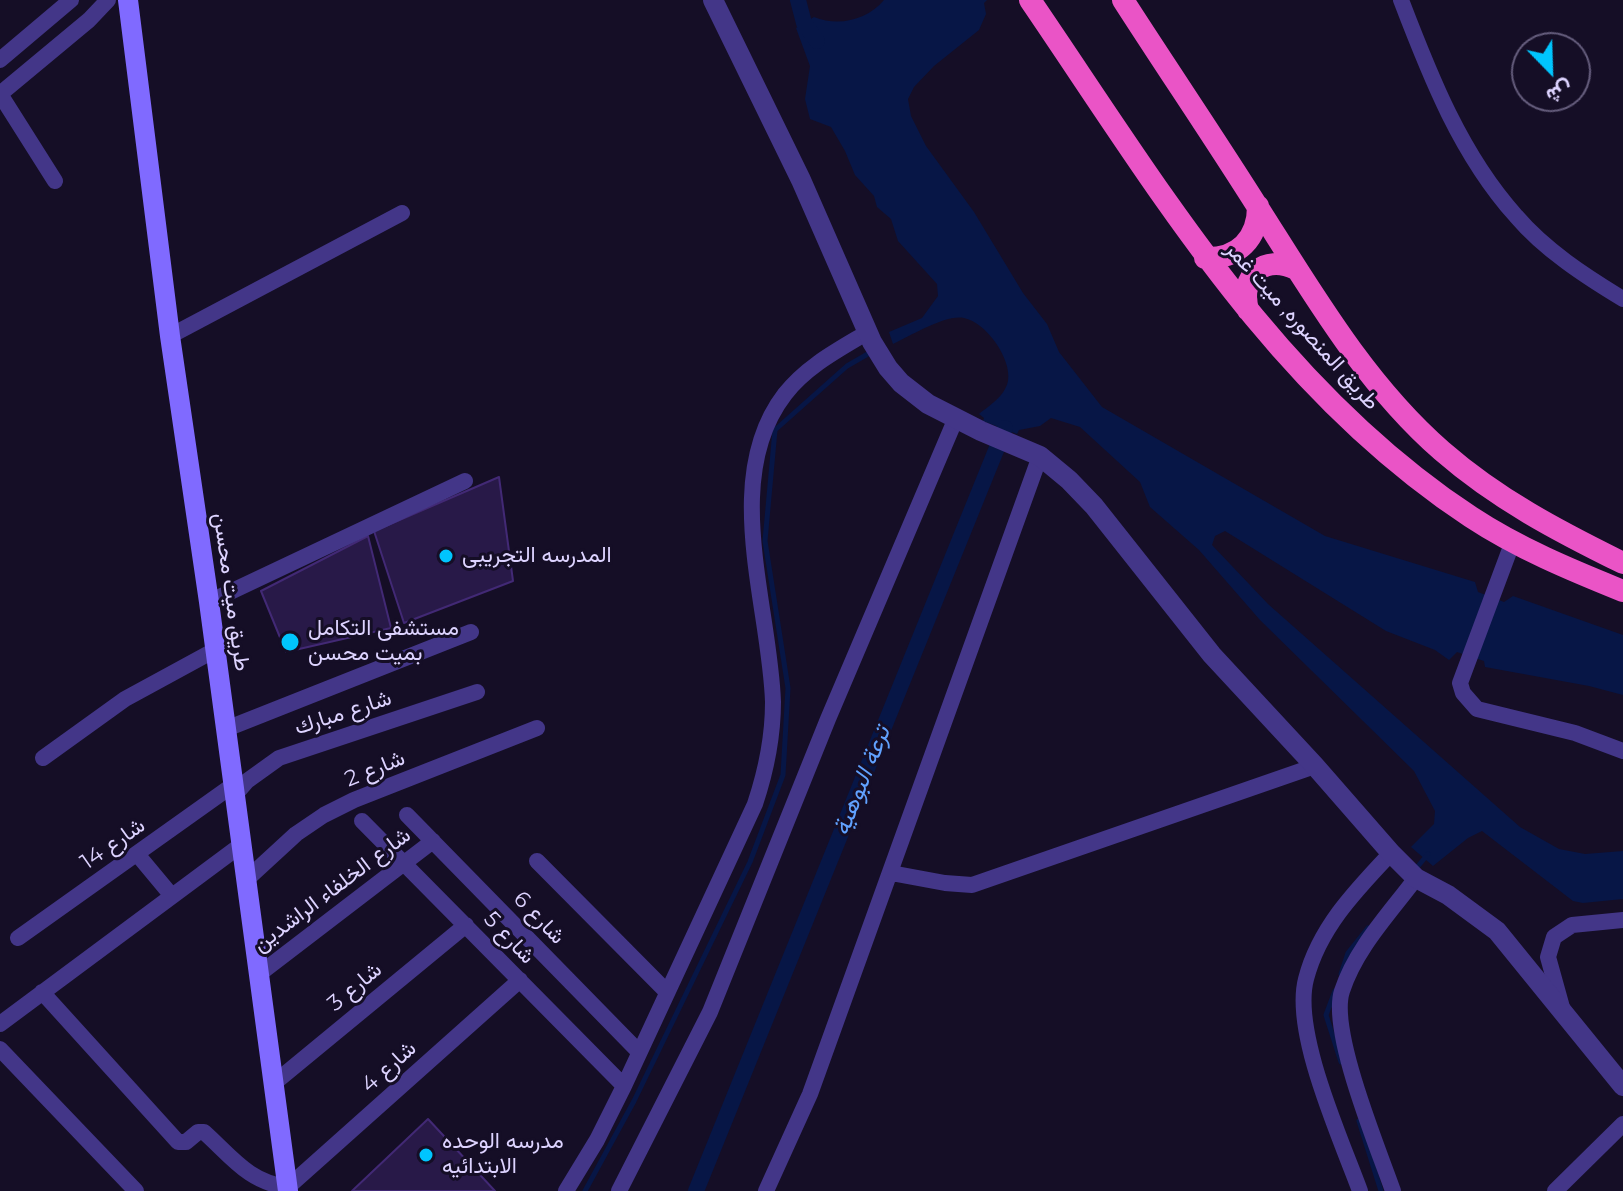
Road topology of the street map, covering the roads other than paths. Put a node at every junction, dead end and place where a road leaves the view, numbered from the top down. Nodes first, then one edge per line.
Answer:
1 (71, 0) edge
2 (108, 0) edge
3 (128, 0) edge
4 (713, 0) edge
5 (1030, 0) edge
6 (1123, 0) edge
7 (1401, 0) edge
8 (0, 60) edge
9 (0, 94) edge
10 (55, 181) dead end
11 (1258, 206) junction
12 (402, 213) dead end
13 (1205, 258) junction
14 (1296, 269) junction
15 (1623, 299) edge
16 (1248, 310) junction
17 (170, 336) junction
18 (873, 344) junction
19 (956, 418) junction
20 (1040, 456) junction
21 (465, 481) dead end
22 (1513, 541) junction
23 (1623, 563) edge
24 (1623, 591) edge
25 (209, 602) junction
26 (471, 632) dead end
27 (215, 650) junction
28 (477, 692) dead end
29 (537, 728) dead end
30 (226, 729) junction
31 (1623, 751) edge
32 (43, 758) dead end
33 (1315, 766) junction
34 (234, 790) junction
35 (407, 815) dead end
36 (362, 821) dead end
37 (433, 841) junction
38 (241, 845) junction
39 (137, 854) junction
40 (1394, 856) junction
41 (537, 861) dead end
42 (404, 862) junction
43 (891, 873) junction
44 (1414, 877) junction
45 (246, 880) junction
46 (172, 896) junction
47 (1623, 920) edge
48 (466, 925) junction
49 (18, 938) dead end
50 (258, 975) junction
51 (520, 980) junction
52 (666, 991) junction
53 (42, 992) junction
54 (1563, 1011) junction
55 (0, 1024) edge
56 (0, 1049) edge
57 (639, 1052) junction
58 (273, 1084) junction
59 (624, 1086) junction
60 (1623, 1086) edge
61 (1623, 1124) edge
62 (288, 1189) edge
63 (136, 1191) edge
64 (566, 1191) edge
65 (619, 1191) edge
66 (766, 1191) edge
67 (1360, 1191) edge
68 (1393, 1191) edge
69 (1555, 1191) edge

1 - 8 street
2 - 9 street
3 - 17 main road, طريق ميت محسن
4 - 18 street
5 - 13 highway, طريق المنصوره, ميت غمر
6 - 11 highway, طريق المنصوره, ميت غمر
7 - 15 street
9 - 10 street
11 - 13 highway
11 - 14 highway, طريق المنصوره, ميت غمر
12 - 17 street
13 - 16 highway, طريق المنصوره, ميت غمر
14 - 16 highway
14 - 23 highway, طريق المنصوره, ميت غمر
16 - 22 highway, طريق المنصوره, ميت غمر
17 - 25 main road, طريق ميت محسن
18 - 19 street
18 - 52 street
19 - 20 street
19 - 65 street
20 - 33 street
20 - 43 street
21 - 25 street
22 - 24 highway, طريق المنصوره, ميت غمر
22 - 31 street
25 - 27 main road, طريق ميت محسن
26 - 30 street
27 - 30 main road, طريق ميت محسن
27 - 32 street
28 - 34 street, شارع مبارك
29 - 45 street, شارع 2
30 - 34 main road, طريق ميت محسن
33 - 40 street
33 - 43 street
34 - 38 main road, طريق ميت محسن
34 - 39 street, شارع 14
35 - 37 street, شارع 6
36 - 42 street, شارع 5
37 - 42 street, شارع الخلفاء الراشدين
37 - 57 street, شارع 6
38 - 45 main road, طريق ميت محسن
38 - 46 street
39 - 46 street
39 - 49 street, شارع 14
40 - 44 street
40 - 67 street
41 - 52 street
42 - 48 street, شارع 5
42 - 50 street, شارع الخلفاء الراشدين
43 - 66 street
44 - 54 street
44 - 68 street
45 - 50 main road, طريق ميت محسن
46 - 53 street
47 - 54 street
48 - 51 street, شارع 5
48 - 58 street, شارع 3
50 - 58 main road, طريق ميت محسن
51 - 59 street, شارع 5
51 - 62 street, شارع 4
52 - 57 street
53 - 55 street
53 - 62 street
54 - 60 street
56 - 63 street
57 - 59 street
58 - 62 main road, طريق ميت محسن
59 - 64 street
61 - 69 street

